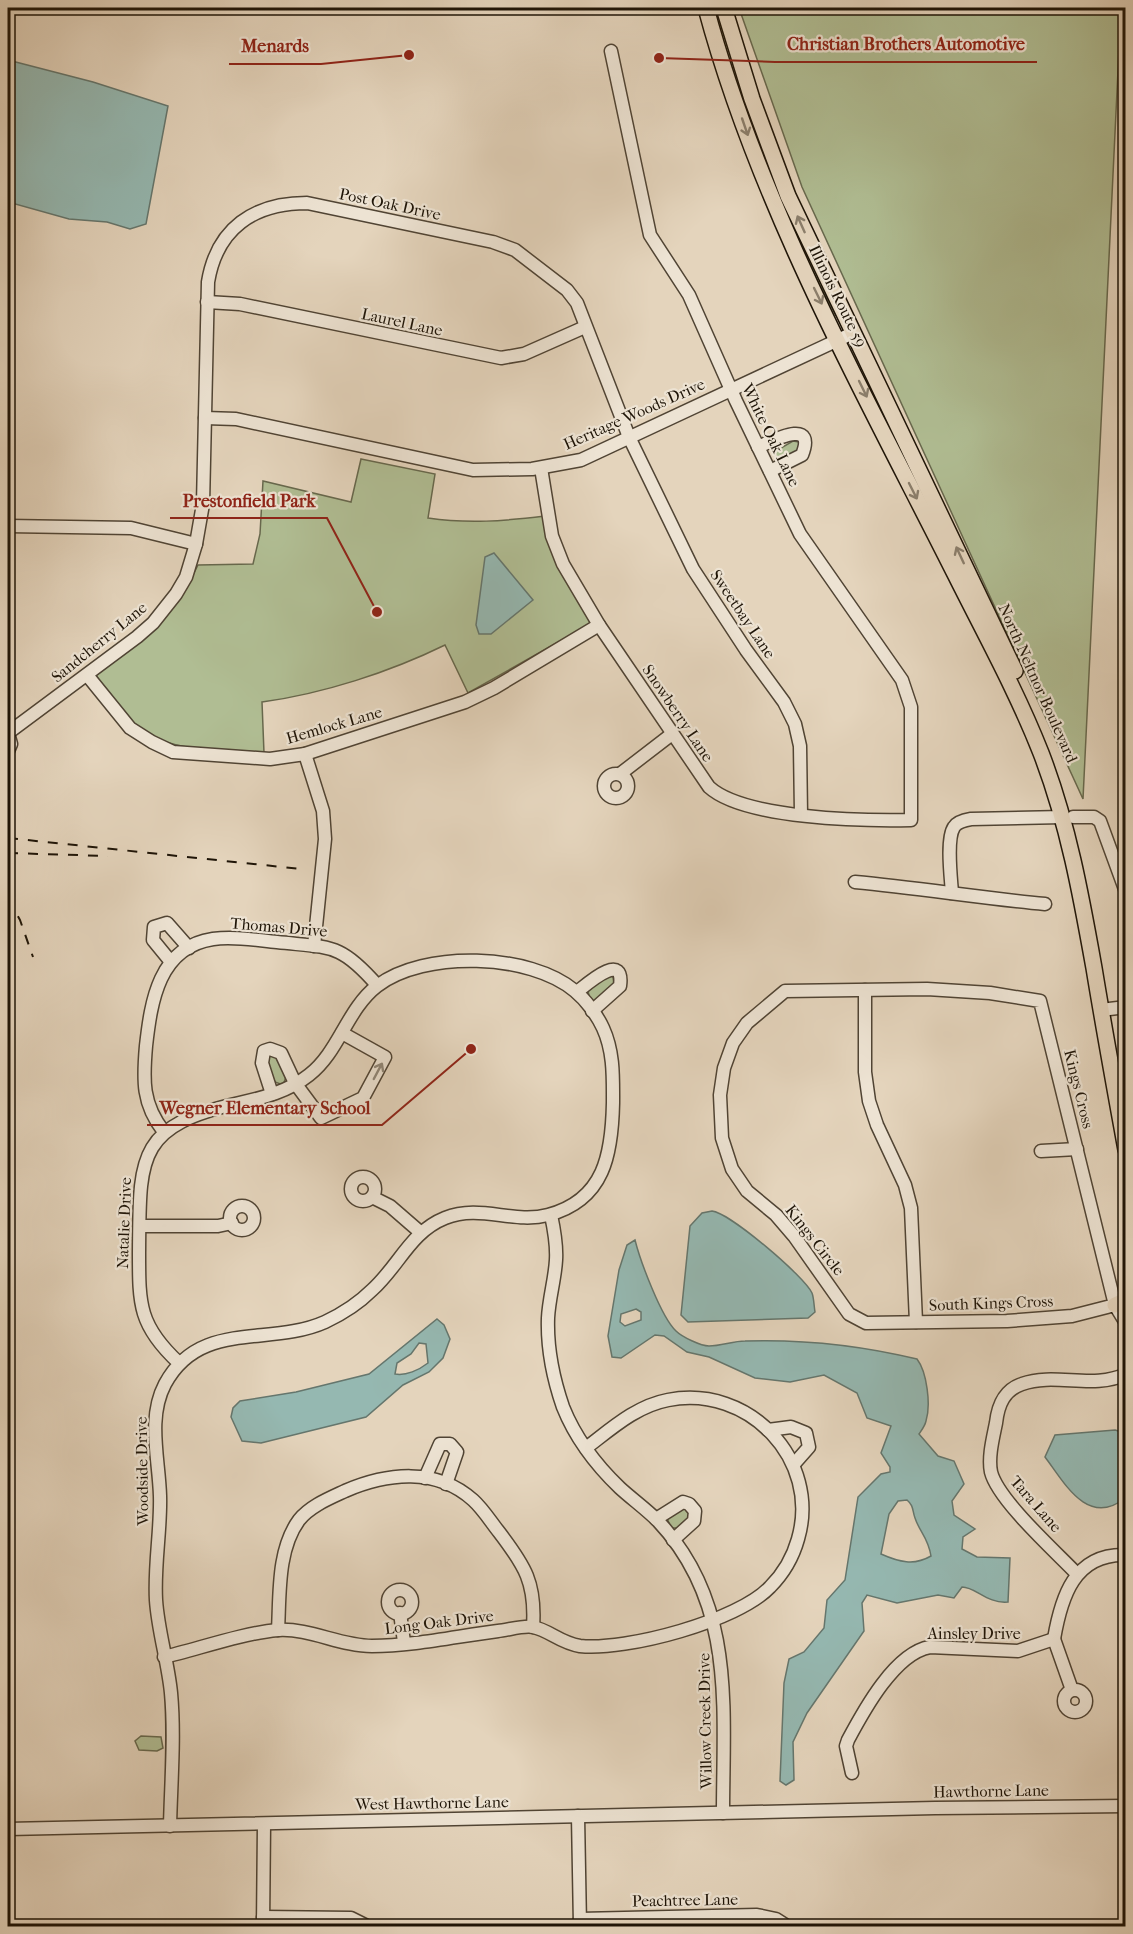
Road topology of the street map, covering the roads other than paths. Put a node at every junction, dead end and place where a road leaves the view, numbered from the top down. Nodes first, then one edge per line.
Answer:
1 (706, 8) edge
2 (724, 8) edge
3 (611, 51) dead end
4 (207, 302) junction
5 (585, 327) junction
6 (846, 336) junction
7 (730, 388) junction
8 (205, 418) junction
9 (629, 437) junction
10 (758, 447) junction
11 (541, 468) junction
12 (770, 471) junction
13 (937, 507) joint
14 (8, 526) edge
15 (196, 544) junction
16 (963, 589) joint
17 (598, 625) junction
18 (87, 675) junction
19 (8, 733) edge
20 (672, 734) junction
21 (8, 751) edge
22 (305, 754) junction
23 (620, 774) dead end
24 (801, 814) junction
25 (1068, 817) junction
26 (911, 820) joint
27 (855, 882) dead end
28 (1125, 892) edge
29 (952, 893) junction
30 (1045, 904) dead end
31 (314, 946) junction
32 (189, 948) junction
33 (171, 962) junction
34 (377, 986) junction
35 (931, 989) joint
36 (865, 990) junction
37 (577, 992) junction
38 (1113, 1008) edge
39 (592, 1011) junction
40 (342, 1033) junction
41 (296, 1083) junction
42 (1125, 1092) edge
43 (272, 1094) junction
44 (164, 1132) junction
45 (1077, 1149) junction
46 (1125, 1150) edge
47 (1041, 1151) dead end
48 (372, 1197) dead end
49 (551, 1215) junction
50 (231, 1223) dead end
51 (140, 1226) junction
52 (420, 1232) junction
53 (1120, 1300) edge
54 (916, 1322) junction
55 (866, 1323) joint
56 (1125, 1323) edge
57 (179, 1363) junction
58 (1125, 1374) edge
59 (768, 1431) junction
60 (586, 1448) junction
61 (794, 1464) junction
62 (425, 1478) junction
63 (446, 1484) junction
64 (656, 1519) junction
65 (673, 1540) junction
66 (1125, 1556) edge
67 (1076, 1573) junction
68 (400, 1613) dead end
69 (714, 1618) junction
70 (533, 1627) junction
71 (278, 1630) junction
72 (1054, 1639) junction
73 (404, 1642) junction
74 (164, 1657) junction
75 (1072, 1690) dead end
76 (852, 1773) dead end
77 (1125, 1806) edge
78 (857, 1810) joint
79 (723, 1813) junction
80 (578, 1816) junction
81 (264, 1824) junction
82 (170, 1826) junction
83 (8, 1829) edge
84 (263, 1922) edge
85 (580, 1923) edge
86 (367, 1926) edge
87 (788, 1926) edge

1 -> 6 main road, Illinois Route 59
6 -> 2 main road, Illinois Route 59
3 - 7 street, White Oak Lane
4 - 5 street, Laurel Lane
4 - 5 street, Post Oak Drive
4 - 8 street, Post Oak Drive
5 - 9 street, Post Oak Drive
6 - 7 street, Heritage Woods Drive
6 - 13 main road, Illinois Route 59
6 -> 16 main road, Illinois Route 59
7 - 9 street, Heritage Woods Drive
7 - 10 street, White Oak Lane
8 - 11 street, Heritage Woods Drive
8 - 15 street, Sandcherry Lane
9 - 11 street, Heritage Woods Drive
9 - 24 street, Sweetbay Lane
10 - 12 street, White Oak Lane
10 - 12 street
11 - 17 street, Snowberry Lane
12 - 26 street, White Oak Lane
25 -> 13 main road, North Neltnor Boulevard
14 - 15 street
15 - 18 street, Sandcherry Lane
16 - 25 main road, North Neltnor Boulevard
17 - 20 street, Snowberry Lane
17 - 22 street, Hemlock Lane
18 - 19 street, Sandcherry Lane
18 - 22 street, Hemlock Lane
19 - 21 street, Sandcherry Lane
20 - 23 street
20 - 24 street, Snowberry Lane
22 - 31 street
24 - 26 street, Snowberry Lane
25 - 28 street
25 - 29 street
25 - 38 main road, North Neltnor Boulevard
27 - 29 street
29 - 30 street
31 - 32 street, Thomas Drive
31 - 34 street, Thomas Drive
32 - 33 street, Thomas Drive
32 - 33 street
33 - 44 street, Thomas Drive
34 - 37 street
34 - 40 street, Natalie Drive
35 - 36 street, Kings Circle
35 - 45 street, Kings Cross
36 - 54 street
36 - 55 street, Kings Circle
37 - 39 street
37 - 39 street
38 - 42 main road, North Neltnor Boulevard
38 - 46 main road, North Neltnor Boulevard
39 - 49 street
40 - 41 street, Natalie Drive
41 -> 40 street
41 - 43 street, Natalie Drive
41 - 43 street
43 - 44 street, Natalie Drive
44 - 51 street, Natalie Drive
45 - 47 street
45 - 53 street, Kings Cross
48 - 52 street
49 - 52 street, Woodside Drive
49 - 60 street, Willow Creek Drive
50 - 51 street
51 - 57 street, Natalie Drive
52 - 57 street, Woodside Drive
53 - 54 street, South Kings Cross
53 - 56 street, Kings Cross
54 - 55 street, South Kings Cross
57 - 74 street, Woodside Drive
58 - 67 street, Tara Lane
59 - 60 street
59 - 61 street
59 - 61 street
60 - 64 street, Willow Creek Drive
61 - 69 street
62 - 63 street
62 - 63 street
62 - 71 street
63 - 70 street
64 - 65 street, Willow Creek Drive
64 - 65 street
65 - 69 street, Willow Creek Drive
66 - 67 street
67 - 72 street
68 - 73 street
69 - 70 street
69 - 79 street, Willow Creek Drive
70 - 73 street, Long Oak Drive
71 - 73 street, Long Oak Drive
71 - 74 street, Long Oak Drive
72 - 75 street
72 - 76 street, Ainsley Drive
74 - 82 street, Woodside Drive
77 - 78 street, Hawthorne Lane
78 - 79 street, West Hawthorne Lane
79 - 80 street, West Hawthorne Lane
80 - 81 street, West Hawthorne Lane
80 - 85 street
81 - 82 street, West Hawthorne Lane
81 - 84 street
82 - 83 street, West Hawthorne Lane
84 - 86 street
85 - 87 street, Peachtree Lane

